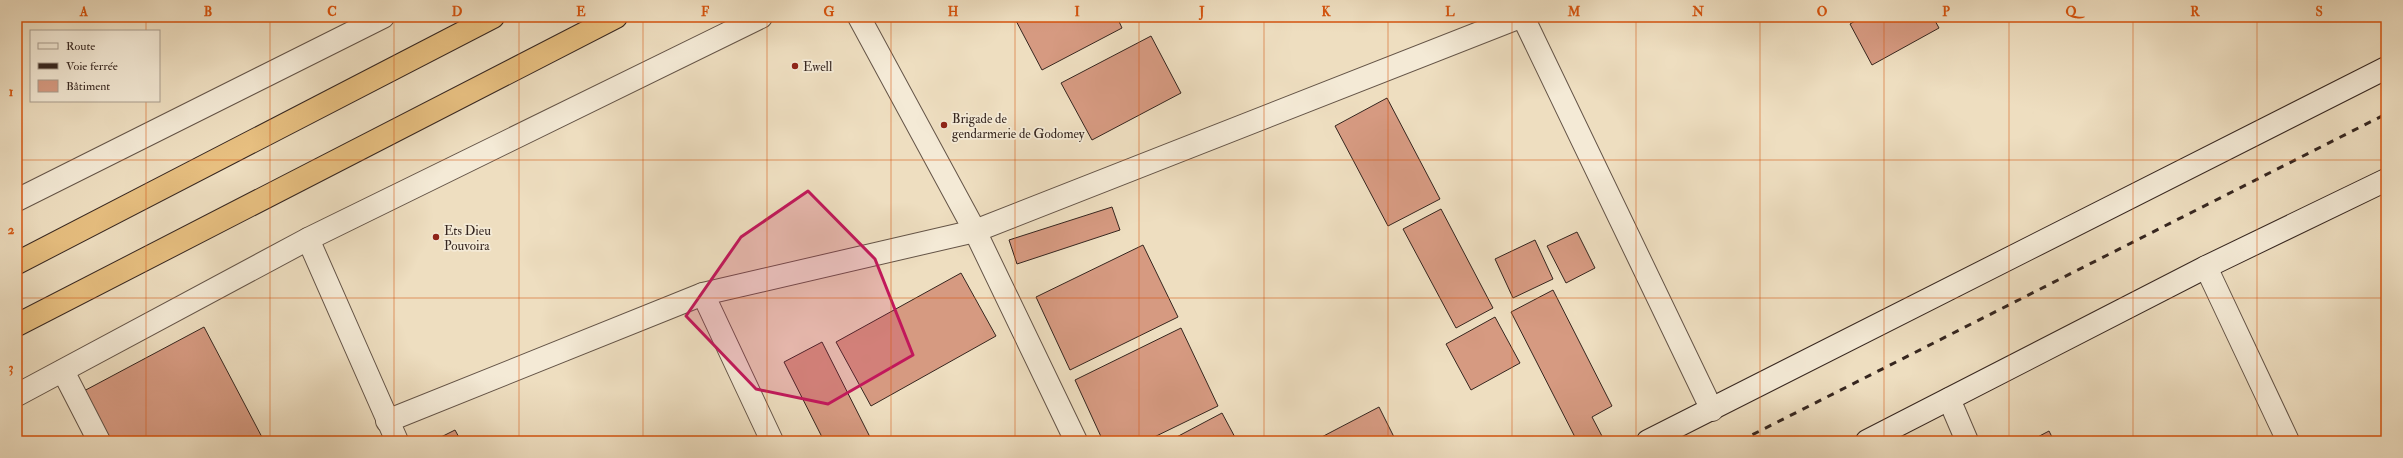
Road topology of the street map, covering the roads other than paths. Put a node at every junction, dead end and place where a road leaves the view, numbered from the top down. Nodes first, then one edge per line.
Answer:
1 (383, 17) edge
2 (494, 17) edge
3 (616, 17) edge
4 (761, 17) edge
5 (859, 17) edge
6 (1522, 17) edge
7 (2386, 68) edge
8 (2386, 180) edge
9 (17, 200) edge
10 (975, 231) junction
11 (308, 239) junction
12 (17, 263) edge
13 (2206, 267) junction
14 (703, 294) junction
15 (17, 325) edge
16 (63, 371) junction
17 (17, 395) edge
18 (1948, 399) junction
19 (1712, 410) junction
20 (387, 421) junction
21 (99, 441) edge
22 (397, 441) edge
23 (772, 441) edge
24 (1076, 441) edge
25 (1648, 441) edge
26 (1867, 441) edge
27 (1967, 441) edge
28 (2288, 441) edge

1 - 9 street
2 - 12 highway
3 - 15 highway
4 - 11 street
5 - 10 street
6 - 10 street
6 - 19 street
7 - 19 street
8 - 13 street
10 - 14 street
10 - 24 street
11 - 16 street
11 - 20 street
13 - 18 street
13 - 28 street
14 - 20 street
14 - 23 street
16 - 17 street
16 - 21 street
18 - 26 street
18 - 27 street
19 - 25 street
20 - 22 street

